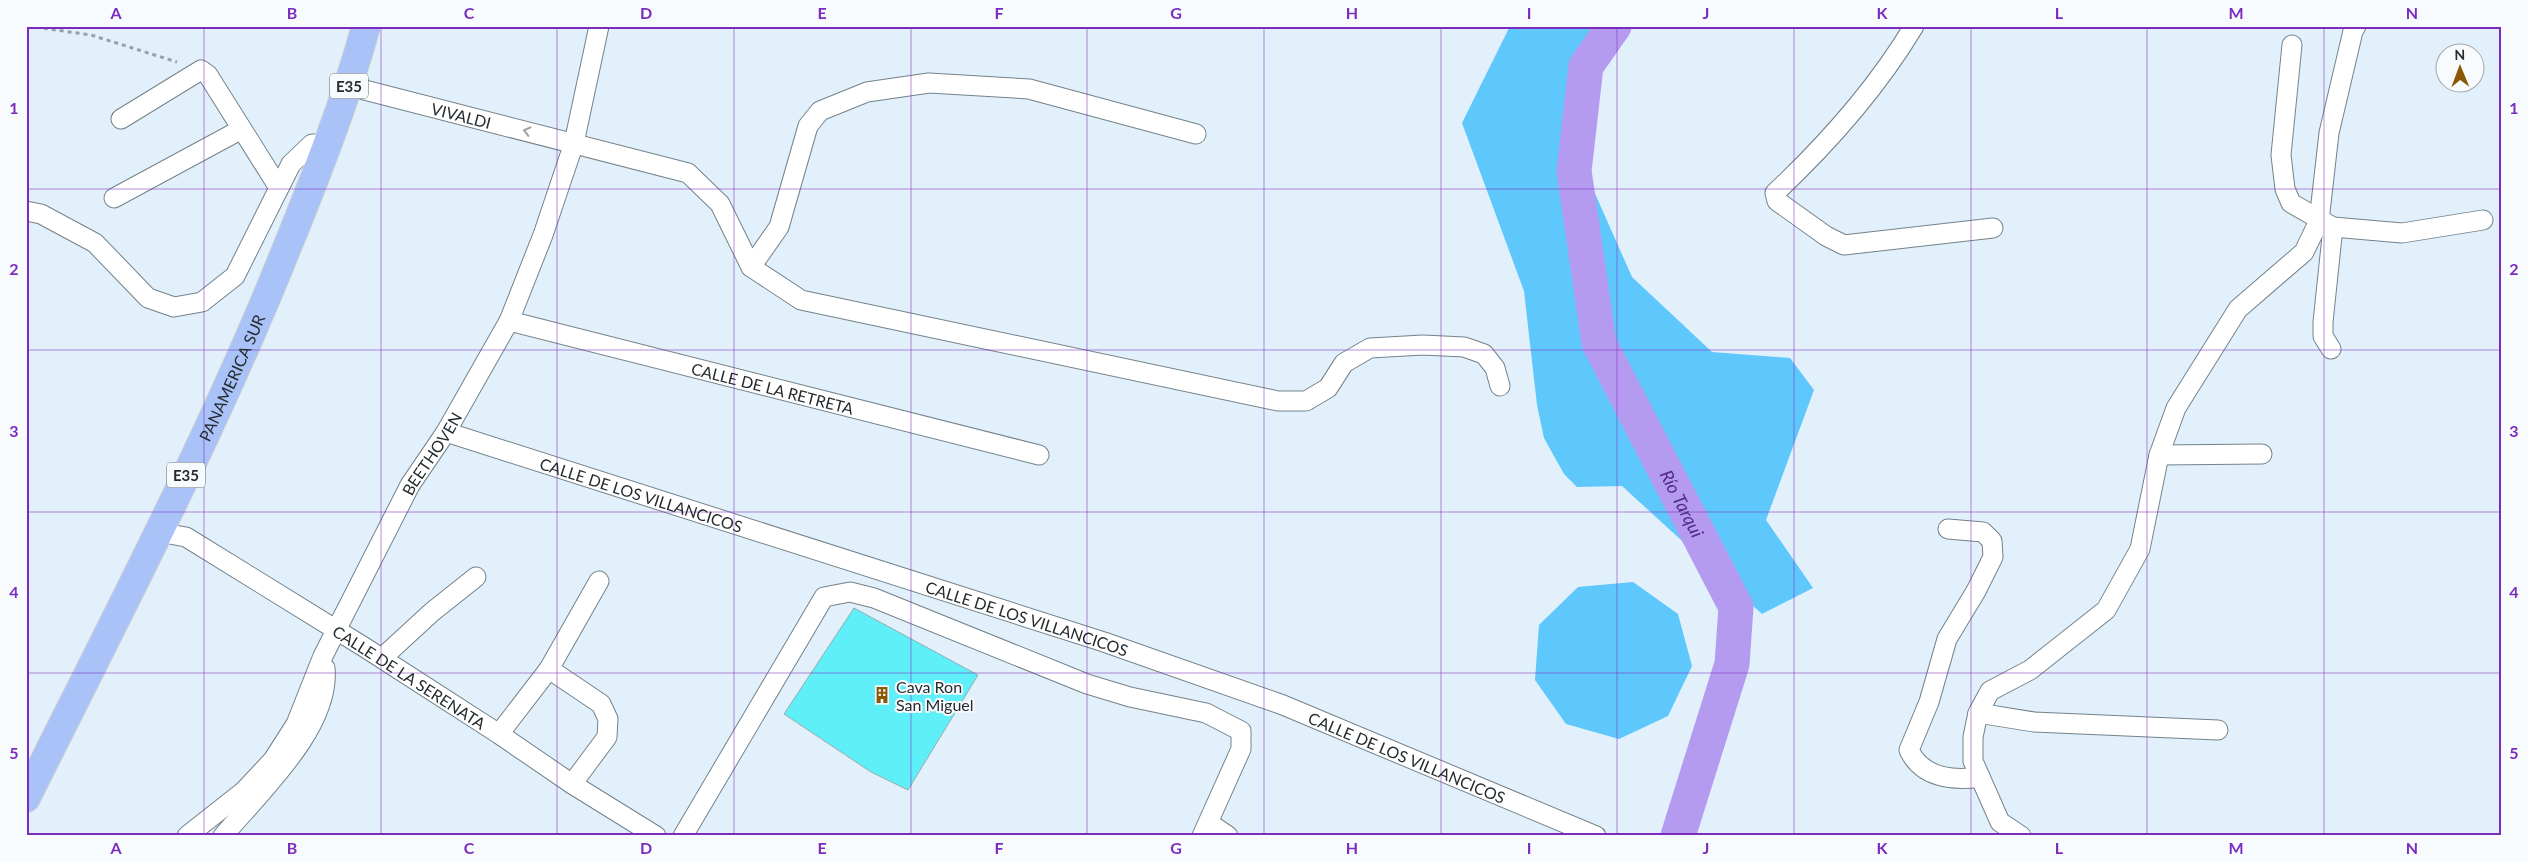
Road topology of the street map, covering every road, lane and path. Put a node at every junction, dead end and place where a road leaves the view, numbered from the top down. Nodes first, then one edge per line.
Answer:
1 (28, 26) edge
2 (366, 26) edge
3 (599, 26) edge
4 (1914, 26) edge
5 (2356, 26) edge
6 (2292, 46) dead end
7 (201, 70) junction
8 (349, 86) junction
9 (121, 119) dead end
10 (240, 130) junction
11 (1196, 134) dead end
12 (574, 143) junction
13 (329, 145) junction
14 (279, 188) junction
15 (114, 198) dead end
16 (26, 211) edge
17 (2483, 220) dead end
18 (2326, 224) junction
19 (1993, 228) dead end
20 (751, 267) junction
21 (508, 320) junction
22 (2331, 349) dead end
23 (1500, 386) dead end
24 (446, 432) junction
25 (2262, 454) dead end
26 (1039, 455) dead end
27 (2159, 455) junction
28 (1948, 529) dead end
29 (158, 532) junction
30 (476, 577) dead end
31 (599, 580) dead end
32 (337, 631) junction
33 (323, 656) junction
34 (382, 658) junction
35 (549, 669) junction
36 (1978, 713) junction
37 (2218, 730) dead end
38 (499, 734) junction
39 (1980, 777) junction
40 (572, 784) junction
41 (26, 798) edge
42 (1205, 830) edge
43 (187, 836) edge
44 (223, 836) edge
45 (656, 836) edge
46 (683, 836) edge
47 (1228, 836) edge
48 (1596, 836) edge
49 (2021, 836) edge

1 - 7 path
2 - 8 highway, PANAMERICA SUR / E35
3 - 12 street, BEETHOVEN
4 - 19 street
5 - 18 street
6 - 18 street
7 - 9 street
7 - 10 street
12 -> 8 street, VIVALDI
8 - 13 highway, PANAMERICA SUR / E35
10 - 14 street
10 - 15 street
11 - 20 street
12 - 20 street, VIVALDI
12 - 21 street, BEETHOVEN
13 - 14 street
13 - 29 highway, PANAMERICA SUR / E35
14 - 16 street
17 - 18 street
18 - 22 street
18 - 27 street
20 - 23 street
21 - 24 street, BEETHOVEN
21 - 26 street, CALLE DE LA RETRETA
24 - 32 street, BEETHOVEN
24 - 48 street, CALLE DE LOS VILLANCICOS
25 - 27 street
27 - 36 street
28 - 39 street
29 - 32 street, CALLE DE LA SERENATA
29 - 41 highway, PANAMERICA SUR / E35
30 - 34 street
31 - 35 street
32 - 33 street, BEETHOVEN
32 - 34 street, CALLE DE LA SERENATA
33 - 43 street, BEETHOVEN
33 - 44 street
34 - 38 street, CALLE DE LA SERENATA
35 - 38 street
35 - 40 street
36 - 37 street
36 - 39 street
38 - 40 street, CALLE DE LA SERENATA
39 - 49 street
40 - 45 street, CALLE DE LA SERENATA
42 - 46 street
42 - 47 street

